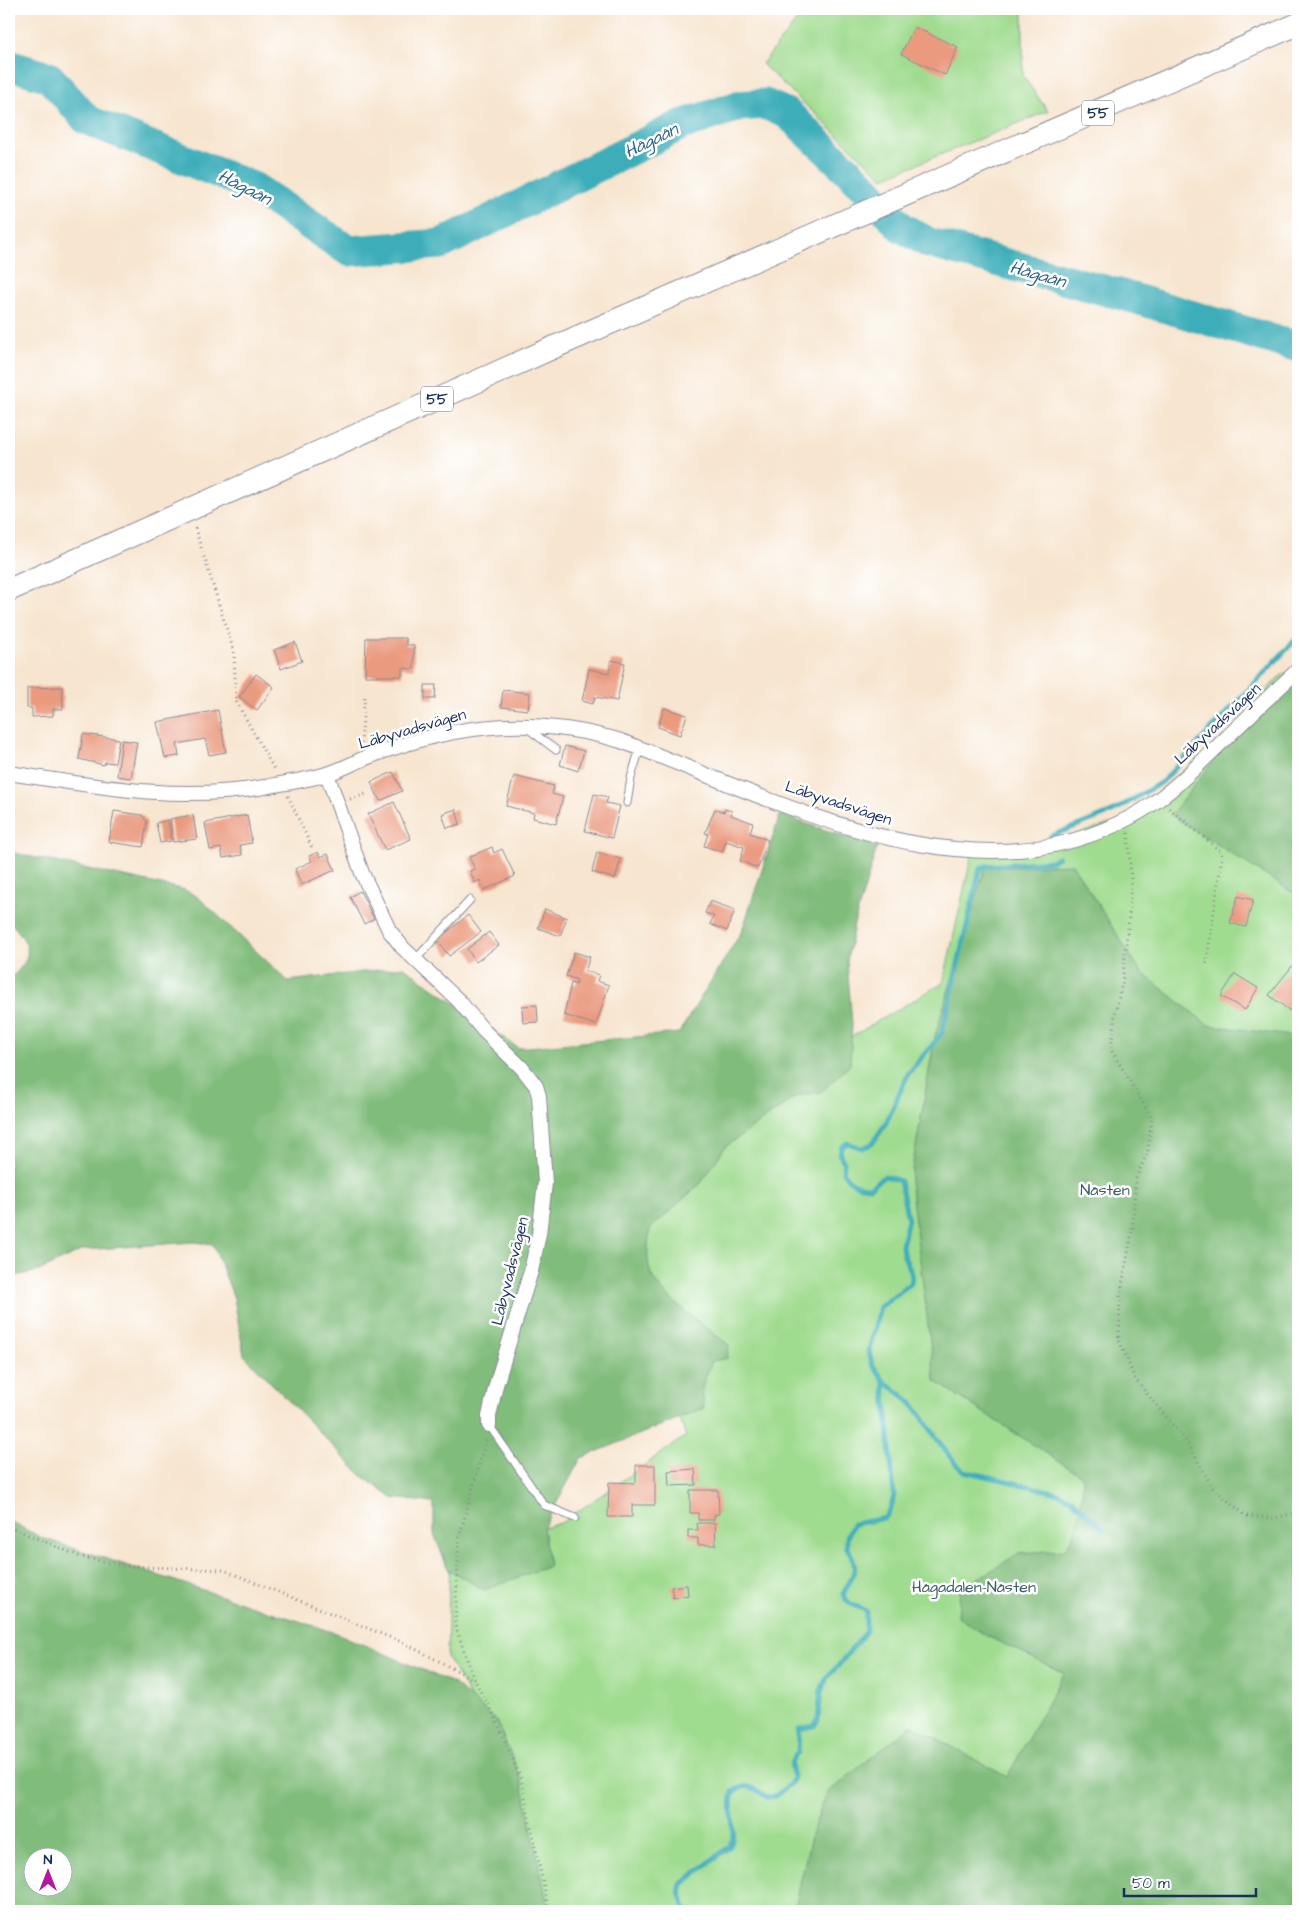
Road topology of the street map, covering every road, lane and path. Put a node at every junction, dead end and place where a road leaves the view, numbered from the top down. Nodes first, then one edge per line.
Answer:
1 (1298, 24) edge
2 (189, 508) junction
3 (9, 590) edge
4 (1298, 670) edge
5 (366, 694) dead end
6 (525, 726) junction
7 (640, 748) junction
8 (556, 750) dead end
9 (353, 764) junction
10 (9, 773) edge
11 (327, 774) junction
12 (282, 783) junction
13 (1158, 799) junction
14 (627, 803) dead end
15 (1128, 819) junction
16 (312, 848) dead end
17 (470, 900) dead end
18 (416, 959) junction
19 (1206, 968) dead end
20 (489, 1425) junction
21 (1298, 1513) edge
22 (574, 1518) dead end
23 (9, 1527) edge
24 (474, 1679) junction
25 (549, 1911) edge

1 - 2 main road, 55
2 - 3 main road, 55
2 - 12 path
4 - 13 street, Läbyvadsvägen
5 - 9 path
6 - 7 street, Läbyvadsvägen
6 - 8 lane
6 - 9 street, Läbyvadsvägen
7 - 14 lane
7 - 15 street, Läbyvadsvägen
9 - 11 street, Läbyvadsvägen
10 - 12 street, Läbyvadsvägen
11 - 12 street, Läbyvadsvägen
11 - 18 street, Läbyvadsvägen
12 - 16 path
13 - 15 street, Läbyvadsvägen
13 - 19 path
15 - 21 path
17 - 18 lane
18 - 20 street, Läbyvadsvägen
20 - 22 lane
20 - 24 path
23 - 24 path
24 - 25 path

